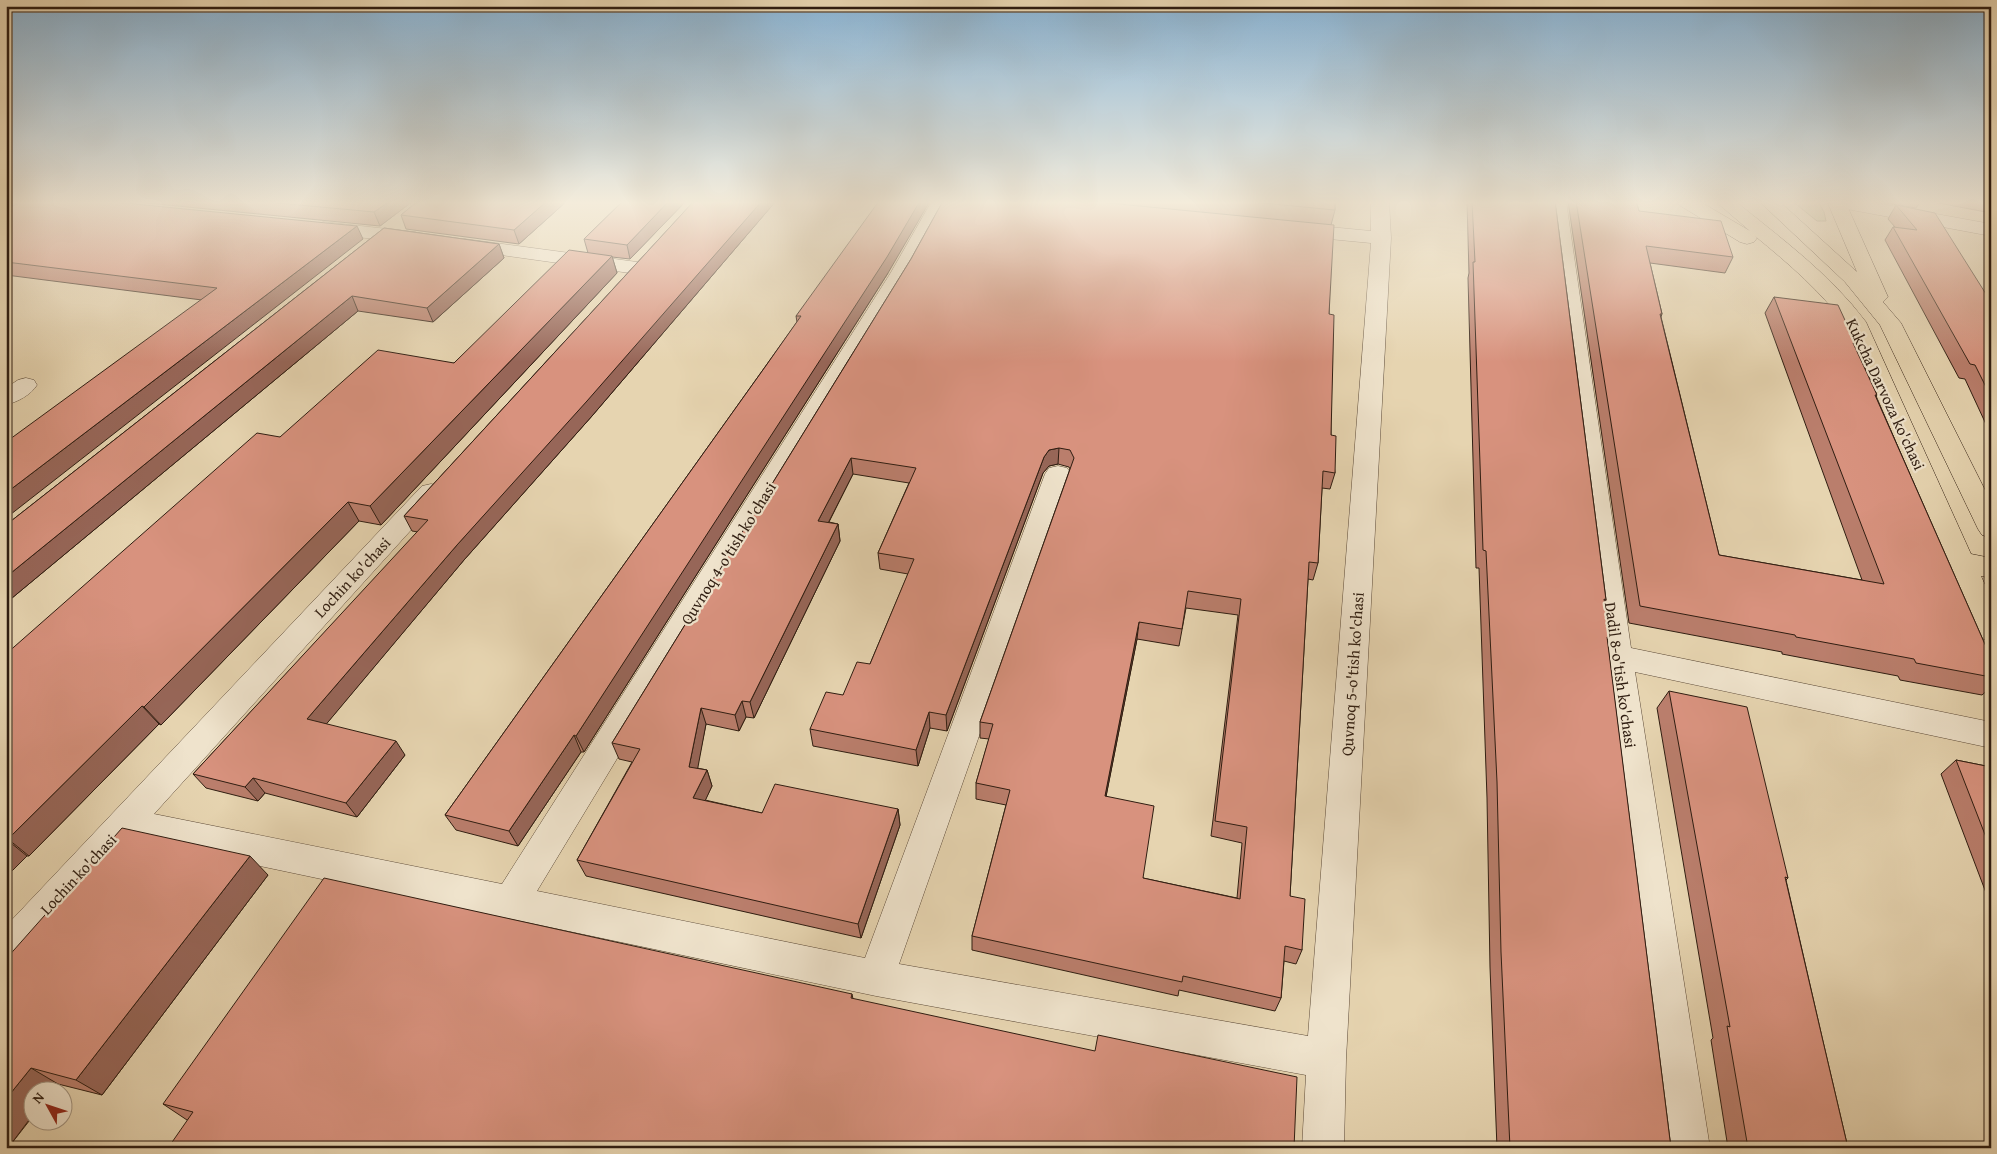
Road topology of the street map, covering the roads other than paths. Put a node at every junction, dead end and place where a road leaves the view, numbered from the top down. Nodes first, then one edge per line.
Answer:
1 (541, 255) edge
2 (649, 255) edge
3 (911, 255) edge
4 (1380, 255) edge
5 (1564, 255) edge
6 (1774, 255) edge
7 (1788, 255) edge
8 (1827, 255) edge
9 (1860, 255) edge
10 (637, 268) junction
11 (1826, 287) junction
12 (616, 292) edge
13 (1890, 323) junction
14 (26, 385) dead end
15 (6, 398) edge
16 (448, 474) edge
17 (1058, 474) dead end
18 (1991, 529) edge
19 (1962, 562) junction
20 (1991, 568) edge
21 (1991, 630) edge
22 (1618, 656) junction
23 (1991, 735) edge
24 (125, 823) junction
25 (510, 903) junction
26 (6, 952) edge
27 (876, 978) junction
28 (1326, 1058) junction
29 (1323, 1148) edge
30 (1689, 1148) edge

1 - 10 street
2 - 10 street
3 - 25 street, Quvnoq 4-o'tish ko'chasi
4 - 28 street, Quvnoq 5-o'tish ko'chasi
5 - 22 street, Dadil 8-o'tish ko'chasi
6 - 11 main road
7 - 11 main road, Kukcha Darvoza ko'chasi
8 - 13 main road, Kukcha Darvoza ko'chasi
9 - 13 main road
10 - 12 street
11 - 19 main road, Kukcha Darvoza ko'chasi
13 - 18 main road, Kukcha Darvoza ko'chasi
14 - 15 street
16 - 24 street, Lochin ko'chasi
17 - 27 street
19 - 20 main road
19 - 21 main road, Kukcha Darvoza ko'chasi
22 - 23 street
22 - 30 street, Dadil 8-o'tish ko'chasi
24 - 25 street
24 - 26 street, Lochin ko'chasi
25 - 27 street
27 - 28 street
28 - 29 street, Quvnoq 5-o'tish ko'chasi

